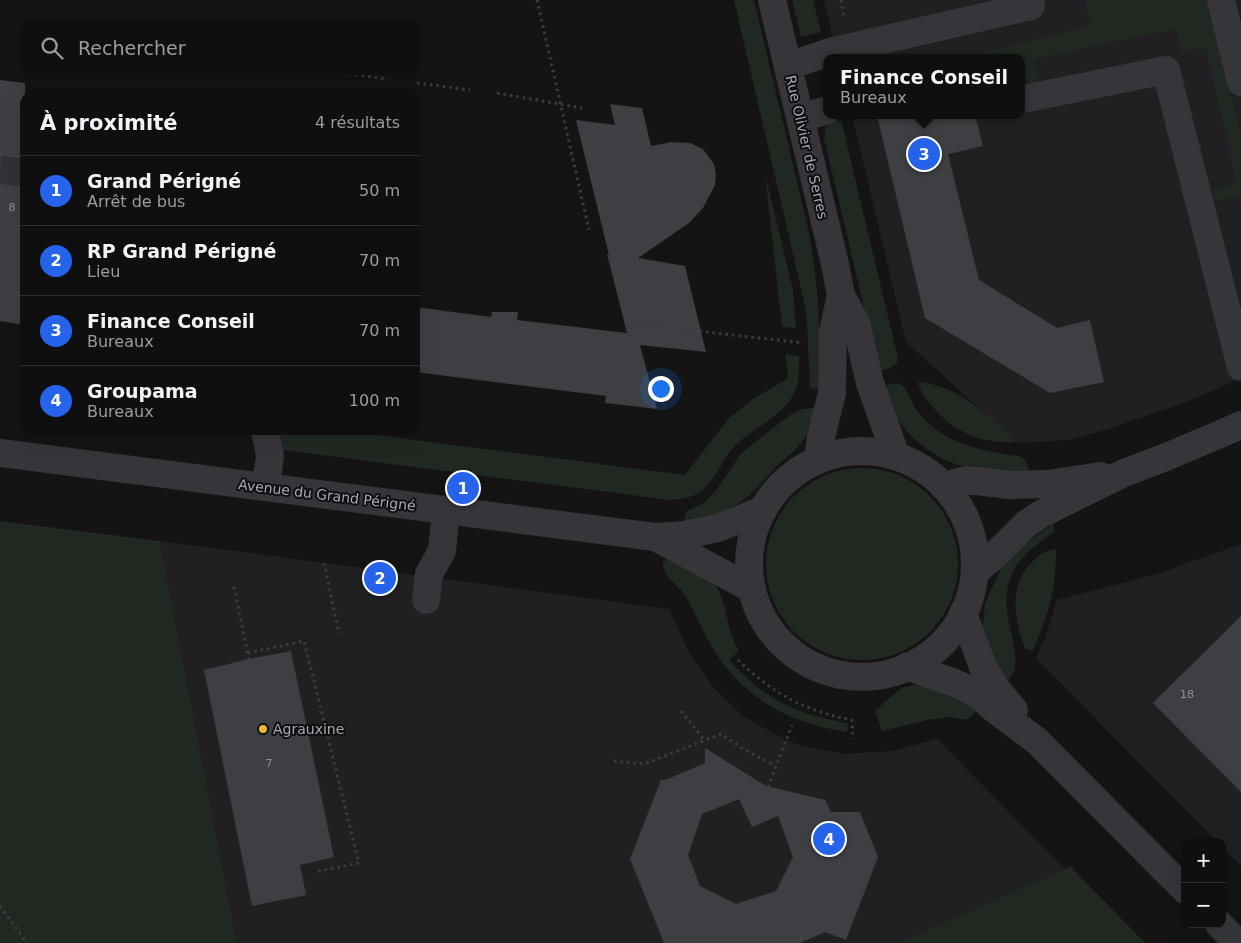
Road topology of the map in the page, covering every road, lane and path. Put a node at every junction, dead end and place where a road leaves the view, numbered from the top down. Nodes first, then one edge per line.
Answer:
1 (537, 0) edge
2 (772, 0) edge
3 (1029, 0) edge
4 (1221, 0) edge
5 (823, 54) edge
6 (824, 54) edge
7 (788, 66) junction
8 (358, 75) edge
9 (388, 79) dead end
10 (1241, 82) edge
11 (418, 83) dead end
12 (470, 90) dead end
13 (497, 93) dead end
14 (1025, 99) edge
15 (561, 105) junction
16 (582, 108) dead end
17 (823, 112) edge
18 (800, 117) junction
19 (589, 230) dead end
20 (841, 295) junction
21 (635, 324) dead end
22 (804, 343) dead end
23 (1241, 367) edge
24 (1241, 425) edge
25 (266, 435) edge
26 (0, 453) edge
27 (896, 456) junction
28 (818, 460) junction
29 (1124, 473) junction
30 (943, 486) junction
31 (266, 487) junction
32 (446, 510) junction
33 (763, 510) junction
34 (655, 537) junction
35 (324, 563) dead end
36 (974, 572) junction
37 (234, 587) dead end
38 (752, 589) junction
39 (426, 600) dead end
40 (964, 613) junction
41 (339, 634) dead end
42 (248, 653) junction
43 (249, 659) dead end
44 (738, 660) dead end
45 (908, 666) junction
46 (681, 712) dead end
47 (792, 724) dead end
48 (853, 739) dead end
49 (704, 740) junction
50 (1037, 741) junction
51 (614, 761) dead end
52 (776, 766) junction
53 (768, 788) dead end
54 (315, 872) dead end
55 (1181, 886) edge
56 (0, 906) edge
57 (28, 943) edge

1 - 15 path
2 - 7 street, Rue Olivier de Serres
3 - 6 street
4 - 10 street
5 - 7 street
7 - 18 street, Rue Olivier de Serres
8 - 9 path
11 - 12 path
13 - 15 path
14 - 23 street
15 - 16 path
15 - 19 path
17 - 18 street
18 - 20 street, Rue Olivier de Serres
20 - 27 street, Rue Olivier de Serres
20 - 28 street, Rue Olivier de Serres
21 - 22 path
24 - 29 street
25 - 31 street
26 - 31 street, Avenue du Grand Périgné
27 - 28 street
27 - 30 street
28 - 33 street
29 - 30 street
29 - 36 street
30 - 36 street
31 - 32 street, Avenue du Grand Périgné
32 - 34 street, Avenue du Grand Périgné
32 - 39 street
33 - 34 street, Avenue du Grand Périgné
33 - 38 street
34 - 38 street, Avenue du Grand Périgné
35 - 41 path
36 - 40 street
37 - 42 path
38 - 45 street
40 - 45 street
40 - 50 street
42 - 43 path
42 - 54 path
44 - 48 path
45 - 50 street
46 - 49 path
47 - 52 path
49 - 51 path
49 - 52 path
50 - 55 street
52 - 53 path
56 - 57 path

